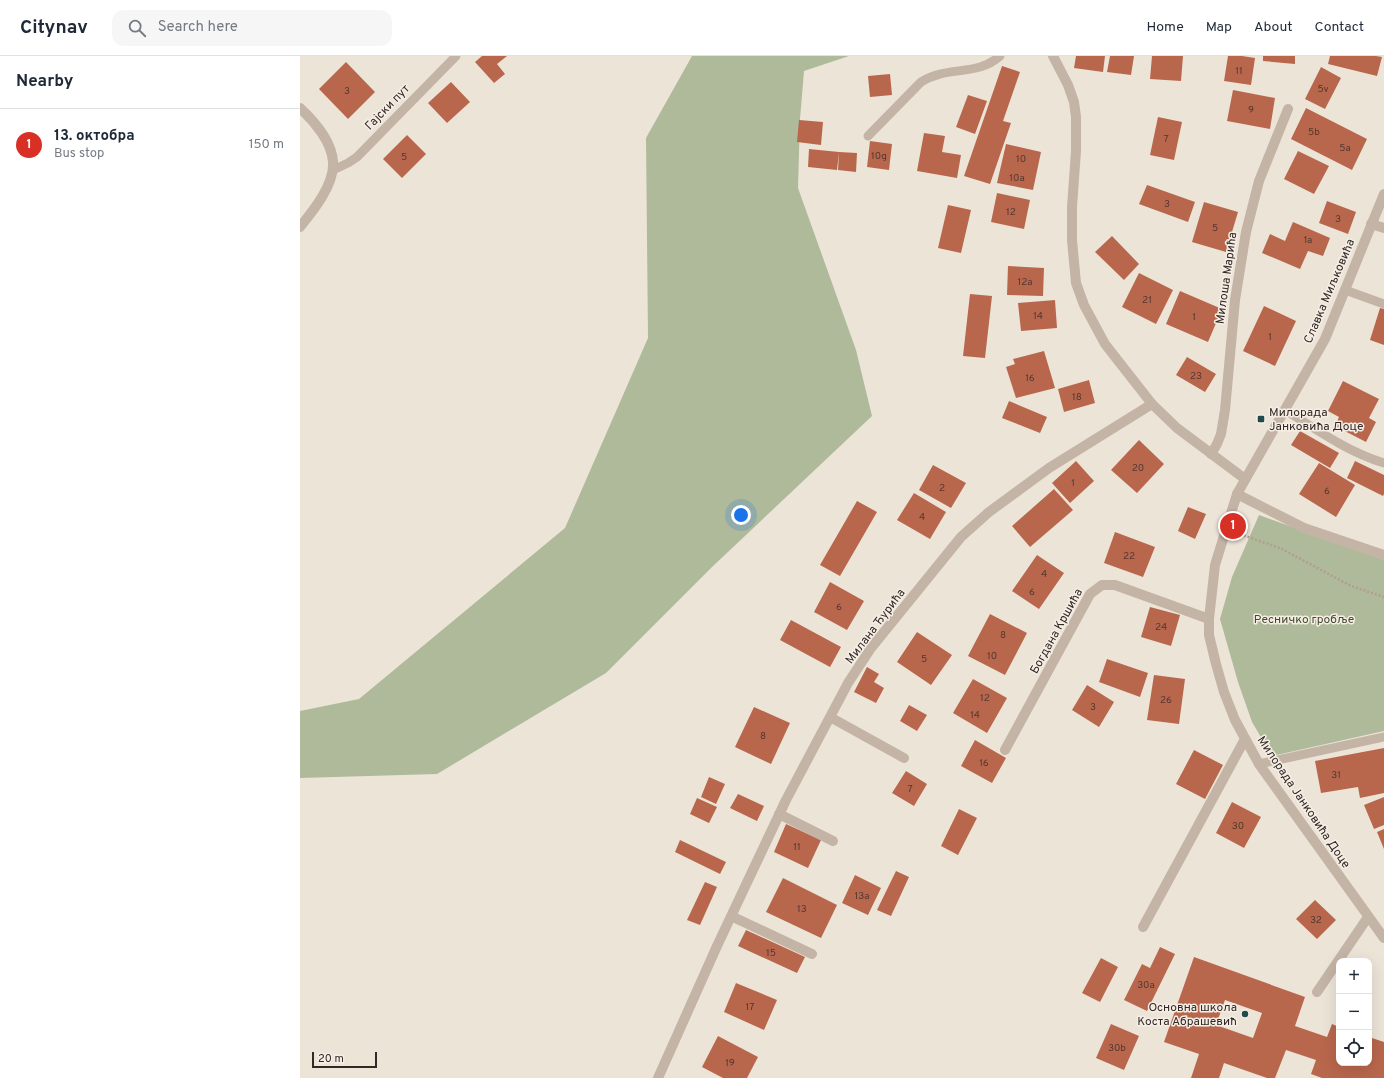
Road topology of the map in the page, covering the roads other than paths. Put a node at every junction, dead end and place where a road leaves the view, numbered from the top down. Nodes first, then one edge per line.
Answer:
1 (456, 56) edge
2 (1000, 56) edge
3 (1053, 56) edge
4 (300, 108) edge
5 (1288, 109) dead end
6 (868, 136) dead end
7 (333, 170) junction
8 (1384, 194) edge
9 (1371, 224) junction
10 (300, 227) edge
11 (1384, 228) edge
12 (1345, 290) junction
13 (1384, 304) edge
14 (1152, 404) junction
15 (1285, 410) junction
16 (1211, 454) junction
17 (1384, 463) edge
18 (1245, 479) junction
19 (1237, 494) junction
20 (1384, 555) edge
21 (1209, 619) junction
22 (830, 717) junction
23 (1384, 737) edge
24 (1245, 739) junction
25 (1005, 750) dead end
26 (904, 758) dead end
27 (1260, 764) junction
28 (779, 814) junction
29 (833, 841) dead end
30 (731, 916) junction
31 (1368, 917) junction
32 (1143, 927) dead end
33 (1384, 938) edge
34 (812, 954) dead end
35 (1317, 992) dead end
36 (658, 1078) edge

1 - 7 lane, Гајски пут
2 - 6 lane
3 - 14 street
4 - 7 street
5 - 16 street, Милоша Марића
7 - 10 street
8 - 9 street, Славка Миљковића
9 - 11 street
9 - 12 street, Славка Миљковића
12 - 13 lane
12 - 15 street, Славка Миљковића
14 - 16 street
14 - 22 street, Милана Ђурића
15 - 17 lane
15 - 18 street, Славка Миљковића
16 - 18 street
18 - 19 street, Милорада Јанковића Доце
19 - 20 street
19 - 21 street, Милорада Јанковића Доце
21 - 24 street, Милорада Јанковића Доце
21 - 25 street, Богдана Кршића
22 - 26 street
22 - 28 street, Милана Ђурића
23 - 27 lane
24 - 27 street, Милорада Јанковића Доце
24 - 32 street
27 - 31 street, Милорада Јанковића Доце
28 - 29 street
28 - 30 street, Милана Ђурића
30 - 34 street
30 - 36 street, Милана Ђурића
31 - 33 street, Милорада Јанковића Доце
31 - 35 street

